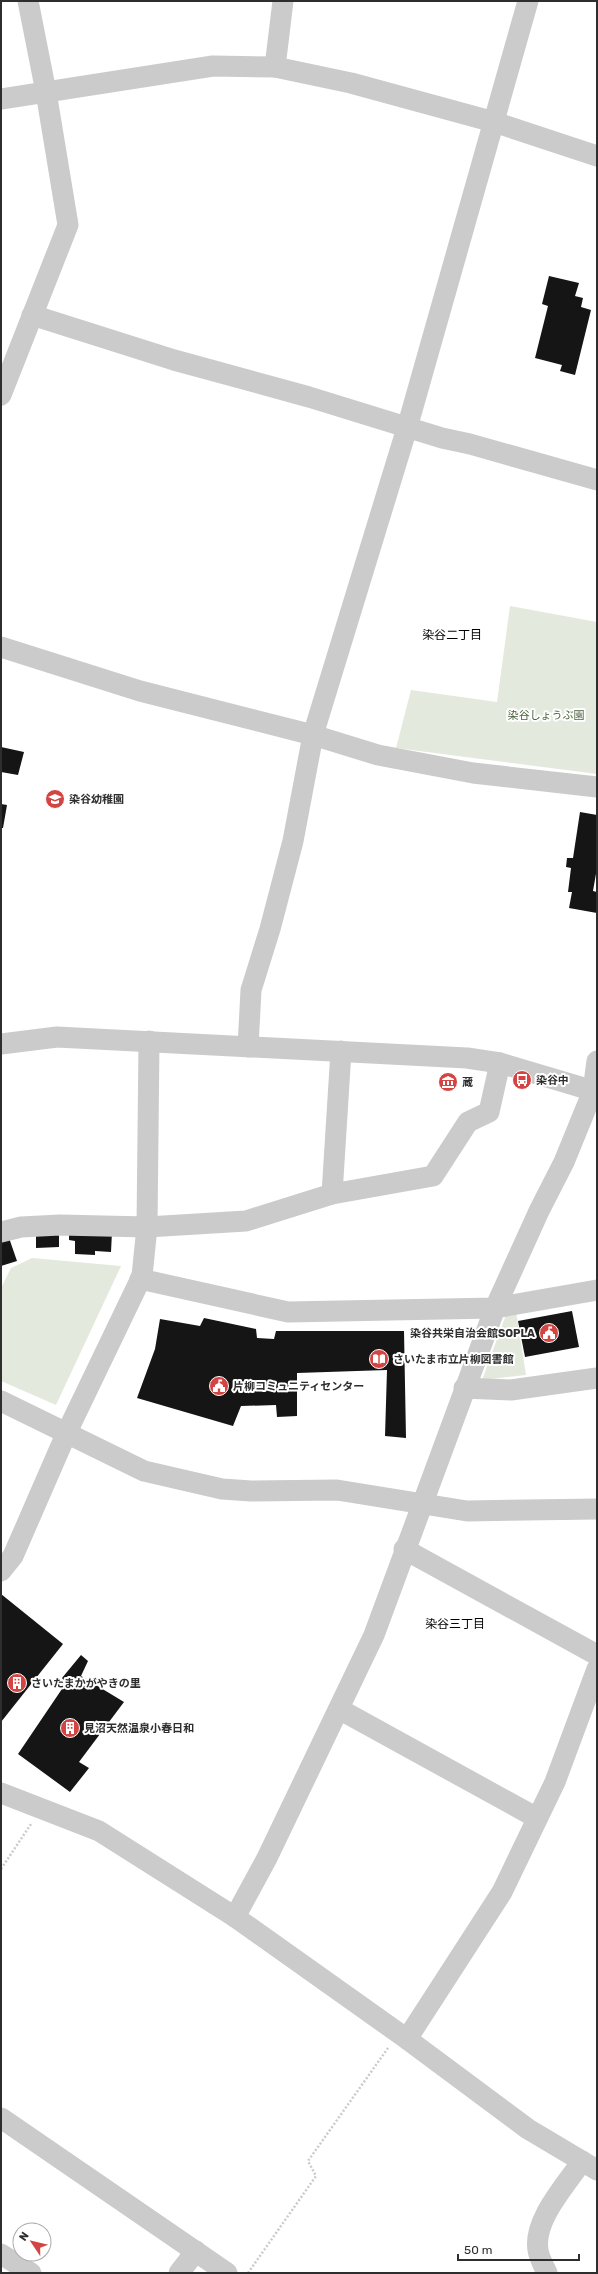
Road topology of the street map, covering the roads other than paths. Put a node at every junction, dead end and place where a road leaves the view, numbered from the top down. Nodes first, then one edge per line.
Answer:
1 (28, 1) edge
2 (283, 1) edge
3 (528, 1) edge
4 (275, 67) junction
5 (46, 92) junction
6 (1, 99) edge
7 (494, 122) junction
8 (597, 156) edge
9 (32, 315) junction
10 (1, 395) edge
11 (407, 428) junction
12 (597, 480) edge
13 (1, 647) edge
14 (313, 735) junction
15 (597, 787) edge
16 (149, 1041) junction
17 (1, 1044) edge
18 (248, 1047) junction
19 (341, 1051) junction
20 (597, 1061) edge
21 (500, 1063) junction
22 (595, 1091) edge
23 (332, 1194) junction
24 (147, 1227) junction
25 (1, 1232) edge
26 (140, 1279) junction
27 (597, 1290) edge
28 (495, 1308) junction
29 (597, 1378) edge
30 (464, 1388) junction
31 (1, 1401) edge
32 (67, 1432) junction
33 (421, 1504) junction
34 (597, 1509) edge
35 (404, 1550) junction
36 (1, 1571) edge
37 (597, 1655) edge
38 (597, 1669) edge
39 (338, 1709) junction
40 (1, 1793) edge
41 (537, 1818) junction
42 (235, 1917) junction
43 (403, 2036) junction
44 (1, 2118) edge
45 (589, 2166) edge
46 (196, 2251) junction
47 (1, 2254) edge
48 (32, 2273) edge
49 (179, 2273) edge
50 (227, 2273) edge
51 (547, 2273) edge

1 - 5 street
2 - 4 street
3 - 7 street
4 - 5 street
4 - 7 street
5 - 6 street
5 - 9 street
7 - 8 street
7 - 11 street
9 - 10 street
9 - 11 street
11 - 12 street
11 - 14 street
13 - 14 street
14 - 15 street
14 - 18 street
16 - 17 street
16 - 18 street
16 - 24 street
18 - 19 street
19 - 21 street
19 - 23 street
20 - 22 street
21 - 22 street
21 - 23 street
22 - 28 street
23 - 24 street
24 - 25 street
24 - 26 street
26 - 28 street
26 - 32 street
27 - 28 street
28 - 30 street
29 - 30 street
30 - 33 street
31 - 32 street
32 - 33 street
32 - 36 street
33 - 34 street
33 - 35 street
35 - 37 street
35 - 39 street
38 - 41 street
39 - 41 street
39 - 42 street
40 - 42 street
41 - 43 street
42 - 43 street
43 - 45 street
44 - 46 street
45 - 51 street
46 - 49 street
46 - 50 street
47 - 48 street

